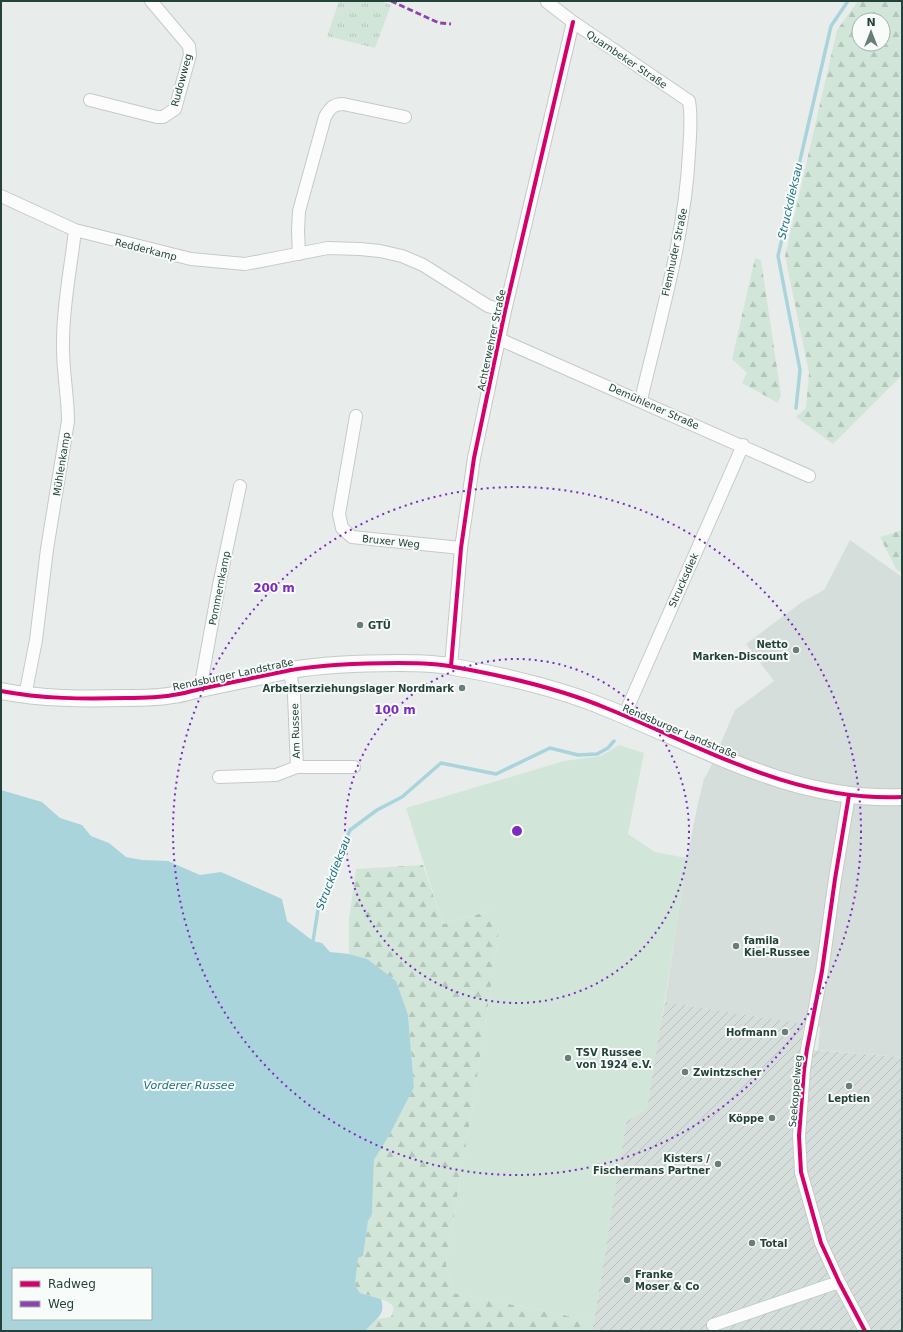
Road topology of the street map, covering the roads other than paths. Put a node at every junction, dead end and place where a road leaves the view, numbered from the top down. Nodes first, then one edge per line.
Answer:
1 (151, 1) edge
2 (548, 2) edge
3 (573, 22) junction
4 (90, 100) dead end
5 (689, 101) joint
6 (405, 116) dead end
7 (1, 196) edge
8 (75, 230) junction
9 (299, 254) junction
10 (505, 312) junction
11 (499, 339) junction
12 (641, 400) junction
13 (356, 416) dead end
14 (743, 445) junction
15 (809, 476) dead end
16 (240, 486) dead end
17 (461, 548) junction
18 (451, 666) junction
19 (290, 671) junction
20 (200, 689) junction
21 (1, 691) edge
22 (25, 696) junction
23 (624, 716) junction
24 (296, 767) junction
25 (354, 767) dead end
26 (219, 777) dead end
27 (849, 796) junction
28 (902, 797) edge
29 (839, 1282) junction
30 (714, 1325) dead end
31 (865, 1331) edge

1 - 4 street, Rudowweg
2 - 3 street, Quarnbeker Straße
3 - 5 street, Quarnbeker Straße
3 - 10 street, Achterwehrer Straße
5 - 12 street, Flemhuder Straße
6 - 9 street
7 - 8 street, Redderkamp
8 - 9 street, Redderkamp
8 - 22 street, Mühlenkamp
9 - 10 street, Redderkamp
10 - 11 street, Achterwehrer Straße
11 - 12 street, Demühlener Straße
11 - 17 street, Achterwehrer Straße
12 - 14 street, Demühlener Straße
13 - 17 street, Bruxer Weg
14 - 15 street, Demühlener Straße
14 - 23 street, Strucksdiek
16 - 20 street, Pommernkamp
17 - 18 street, Achterwehrer Straße
18 - 19 street, Rendsburger Landstraße
18 - 23 street, Rendsburger Landstraße
19 - 20 street, Rendsburger Landstraße
19 - 24 street, Am Russee
20 - 22 street, Rendsburger Landstraße
21 - 22 street, Rendsburger Landstraße
23 - 27 street, Rendsburger Landstraße
24 - 25 street, Am Russee
24 - 26 street, Am Russee
27 - 28 street, Rendsburger Landstraße
27 - 29 street, Seekoppelweg
29 - 30 street
29 - 31 street, Seekoppelweg

